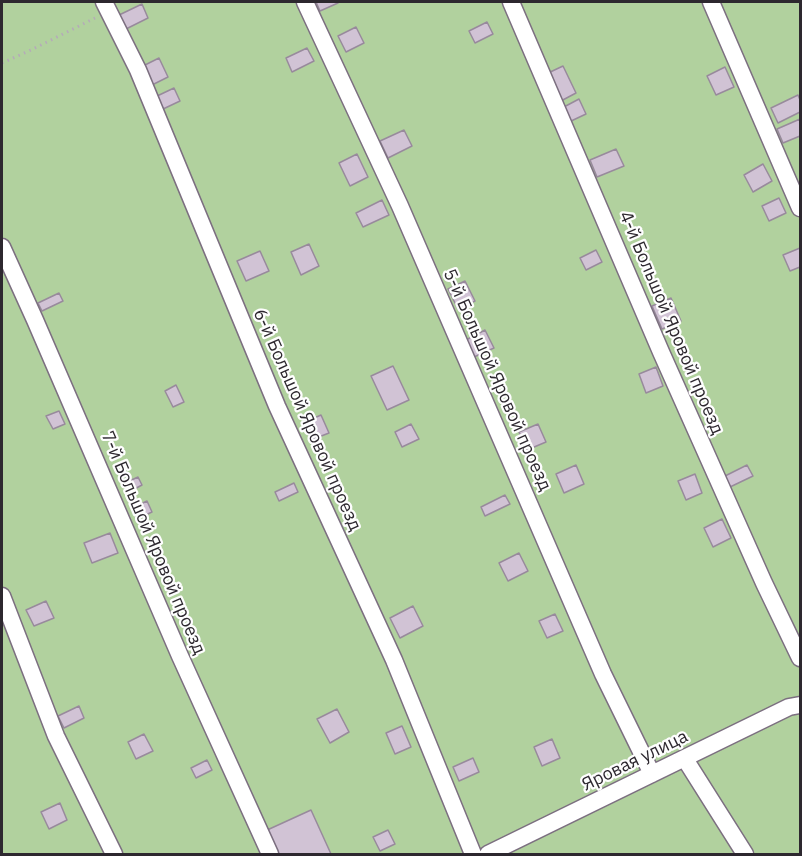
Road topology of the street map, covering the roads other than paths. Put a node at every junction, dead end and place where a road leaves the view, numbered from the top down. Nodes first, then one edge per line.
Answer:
1 (305, 2) edge
2 (511, 2) edge
3 (711, 2) edge
4 (106, 7) edge
5 (801, 208) edge
6 (2, 247) edge
7 (2, 596) edge
8 (801, 658) edge
9 (801, 705) edge
10 (685, 759) junction
11 (652, 774) junction
12 (114, 855) edge
13 (270, 855) edge
14 (473, 855) edge
15 (488, 855) edge
16 (745, 855) edge

1 - 11 street, 5-й Большой Яровой проезд
2 - 8 street, 4-й Большой Яровой проезд
3 - 5 street
4 - 14 street, 6-й Большой Яровой проезд
6 - 13 street, 7-й Большой Яровой проезд
7 - 12 street
9 - 10 street, Яровая улица
10 - 11 street, Яровая улица
10 - 16 street
11 - 15 street, Яровая улица

